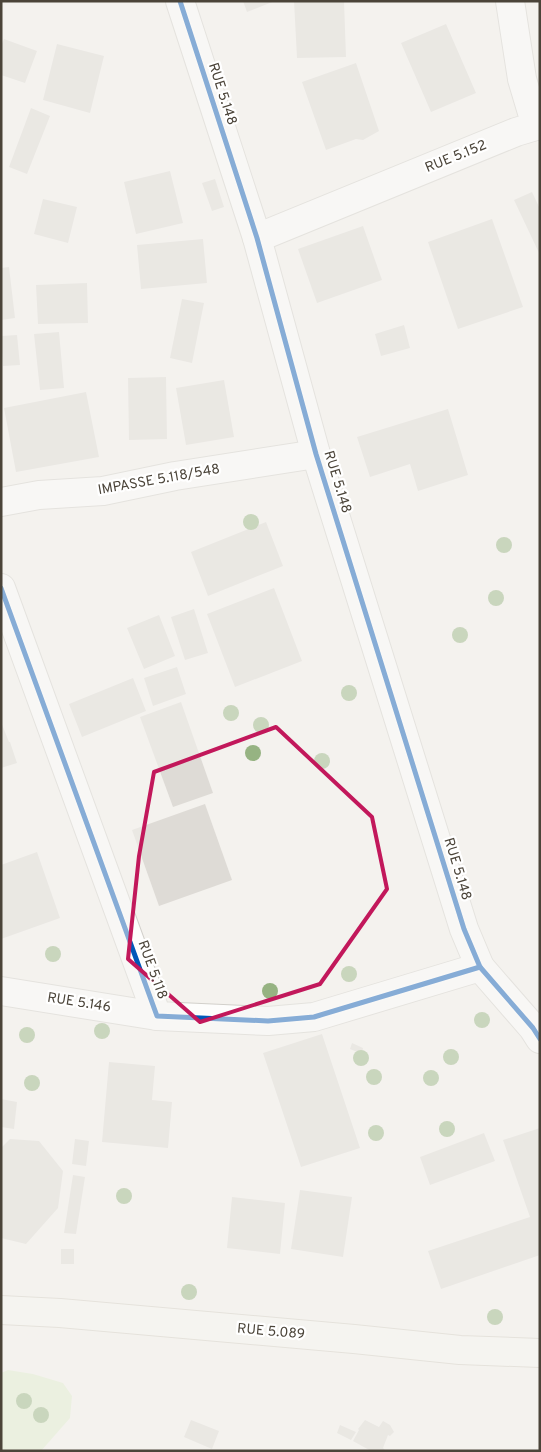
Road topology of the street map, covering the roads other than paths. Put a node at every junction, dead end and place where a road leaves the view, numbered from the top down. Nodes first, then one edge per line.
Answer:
1 (180, 1) edge
2 (510, 1) edge
3 (539, 128) edge
4 (257, 238) junction
5 (316, 454) junction
6 (1, 502) edge
7 (1, 588) edge
8 (480, 967) junction
9 (1, 990) edge
10 (157, 1016) junction
11 (538, 1031) edge
12 (1, 1310) edge
13 (540, 1352) edge

1 - 4 street, RUE 5.148
2 - 3 street, RUE 5.152
3 - 4 street, RUE 5.152
4 - 5 street, RUE 5.148
5 - 6 street, IMPASSE 5.118/548
5 - 8 street, RUE 5.148
7 - 10 street, RUE 5.118
8 - 10 street, RUE 5.118
8 - 11 street
9 - 10 street, RUE 5.146
12 - 13 street, RUE 5.089

